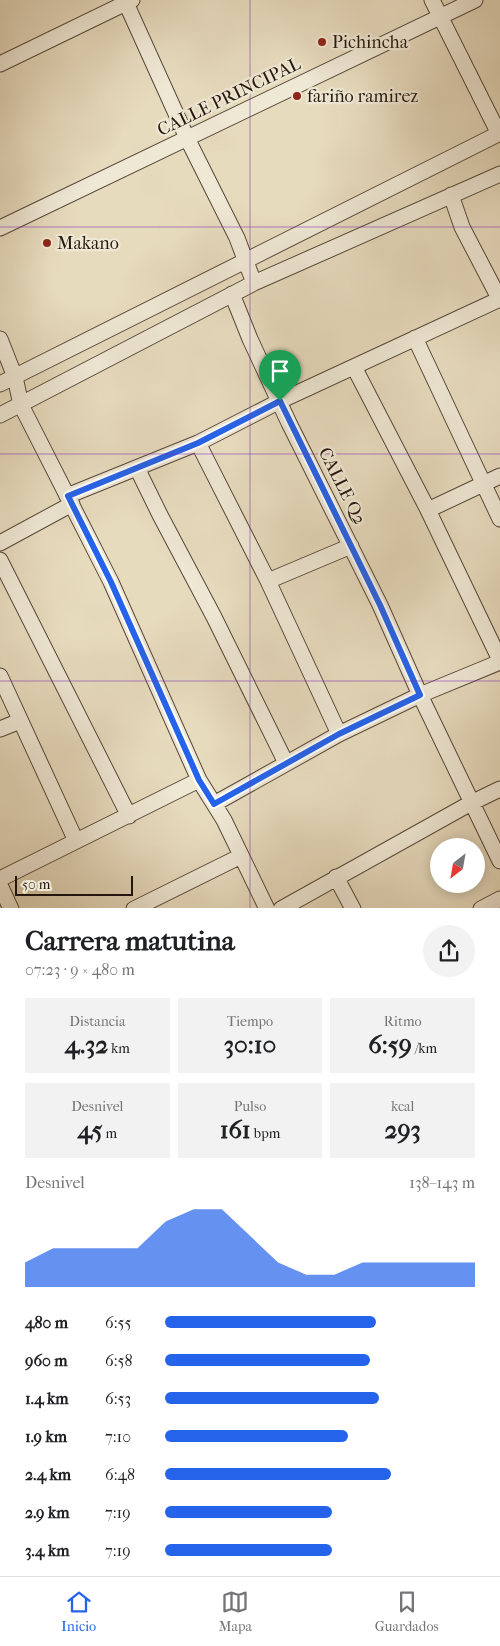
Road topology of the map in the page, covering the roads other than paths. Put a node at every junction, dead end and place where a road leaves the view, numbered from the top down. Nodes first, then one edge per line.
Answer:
1 (432, 0) edge
2 (475, 0) edge
3 (129, 1) edge
4 (440, 17) junction
5 (0, 64) edge
6 (499, 134) edge
7 (187, 138) junction
8 (500, 174) edge
9 (451, 195) junction
10 (0, 228) edge
11 (246, 262) junction
12 (254, 283) junction
13 (232, 294) junction
14 (500, 300) edge
15 (415, 338) junction
16 (0, 339) edge
17 (354, 367) junction
18 (15, 377) junction
19 (0, 384) edge
20 (280, 401) junction
21 (21, 405) junction
22 (0, 415) edge
23 (198, 443) junction
24 (137, 468) junction
25 (500, 476) edge
26 (483, 483) junction
27 (70, 500) junction
28 (428, 510) junction
29 (500, 519) edge
30 (0, 543) edge
31 (351, 546) junction
32 (0, 560) edge
33 (268, 581) junction
34 (500, 661) edge
35 (0, 676) edge
36 (420, 695) junction
37 (20, 721) junction
38 (0, 729) edge
39 (339, 734) junction
40 (286, 763) junction
41 (199, 780) junction
42 (500, 789) edge
43 (471, 803) junction
44 (214, 804) junction
45 (129, 816) junction
46 (76, 841) junction
47 (242, 856) junction
48 (500, 861) edge
49 (336, 877) junction
50 (0, 879) edge
51 (0, 885) edge
52 (500, 899) edge
53 (11, 908) edge
54 (134, 908) edge
55 (267, 908) edge
56 (281, 908) edge
57 (352, 908) edge
58 (481, 908) edge

1 - 4 street
2 - 4 street, CALLE PRINCIPAL
3 - 5 street
3 - 7 street
4 - 6 street
4 - 7 street, CALLE PRINCIPAL
6 - 11 street
7 - 10 street, CALLE PRINCIPAL
7 - 11 street
8 - 9 street
9 - 12 street
9 - 14 street
11 - 12 street
11 - 18 street
12 - 13 street
13 - 20 street, CALLE Q2
13 - 21 street
14 - 15 street
15 - 17 street
15 - 26 street
16 - 18 street
17 - 20 street
17 - 28 street
18 - 19 street
18 - 21 street
20 - 23 street
20 - 31 street, CALLE Q2
21 - 22 street
21 - 27 street
23 - 24 street
23 - 33 street
24 - 27 street
24 - 40 street
25 - 26 street
26 - 28 street
26 - 29 street
27 - 30 street
27 - 41 street
28 - 34 street
31 - 33 street
31 - 36 street, CALLE Q2
32 - 45 street
33 - 39 street
34 - 36 street
35 - 37 street
36 - 39 street
36 - 43 street, CALLE Q2
37 - 38 street
37 - 46 street
39 - 40 street
40 - 44 street
41 - 44 street
41 - 45 street
42 - 43 street
43 - 48 street, CALLE Q2
43 - 49 street
44 - 47 street
45 - 46 street
46 - 50 street
47 - 54 street
47 - 55 street
49 - 56 street
49 - 57 street
51 - 53 street
52 - 58 street

